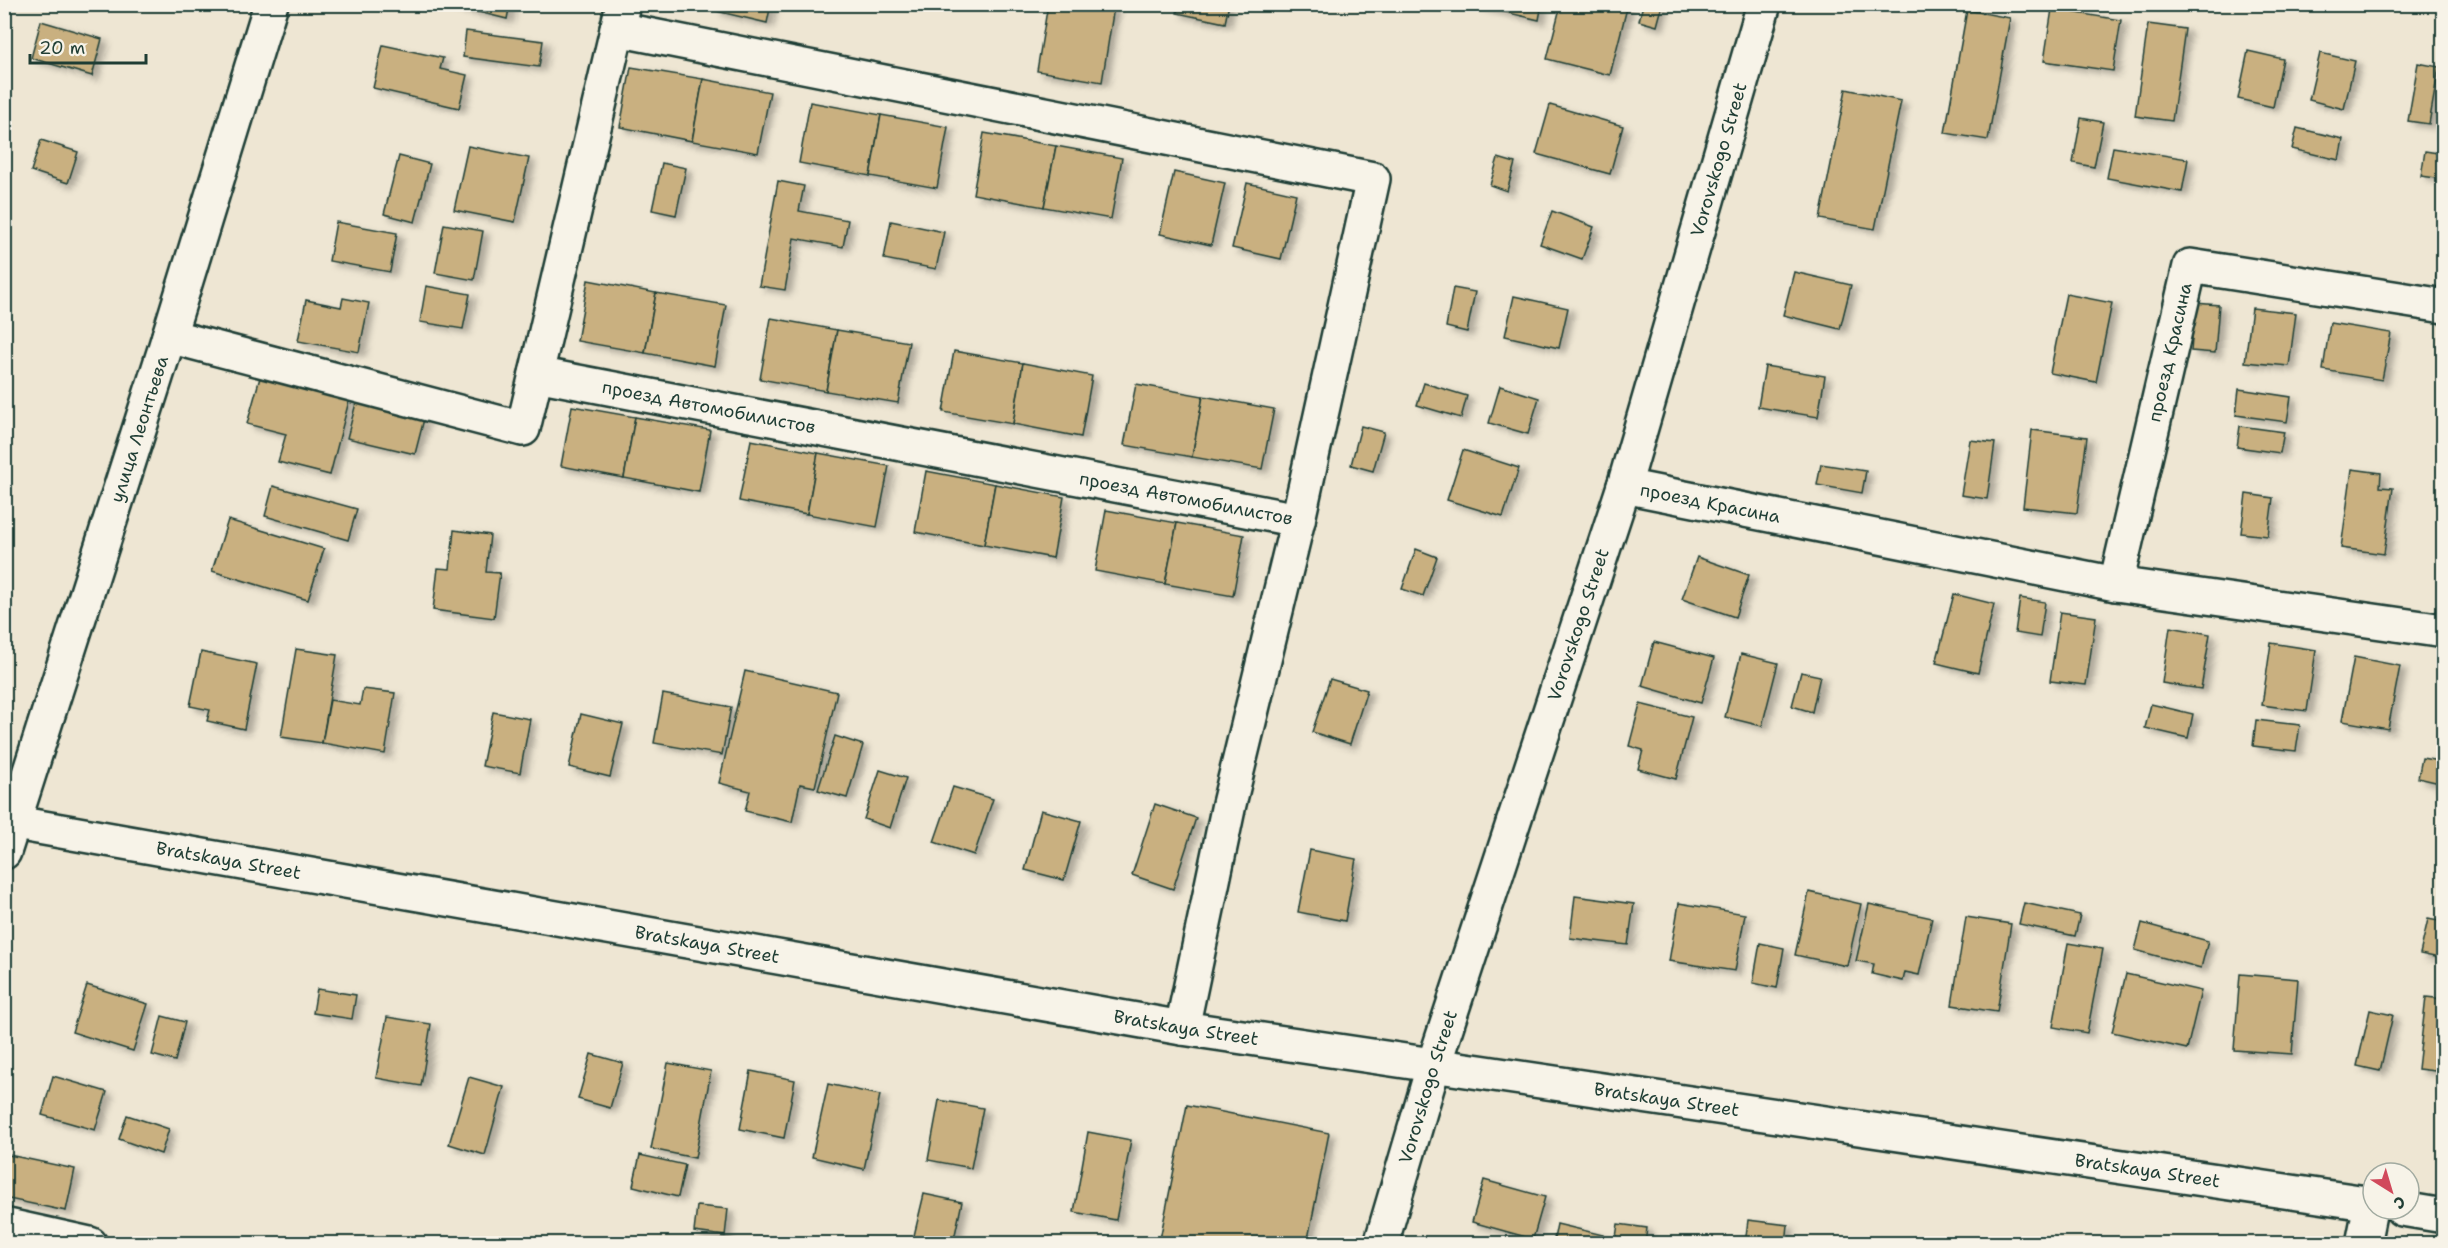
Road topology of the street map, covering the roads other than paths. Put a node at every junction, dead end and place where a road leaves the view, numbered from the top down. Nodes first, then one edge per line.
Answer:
1 (271, 4) edge
2 (1764, 4) edge
3 (620, 17) edge
4 (2444, 306) edge
5 (169, 336) junction
6 (536, 374) junction
7 (1624, 486) junction
8 (1298, 520) junction
9 (2116, 584) junction
10 (2444, 631) edge
11 (8, 832) edge
12 (1182, 1028) junction
13 (1434, 1064) junction
14 (2361, 1203) edge
15 (2421, 1212) edge
16 (2444, 1215) edge
17 (2374, 1221) edge
18 (4, 1225) edge
19 (90, 1244) edge
20 (1381, 1244) edge
21 (2363, 1244) edge

1 - 5 street, улица Леонтьева
2 - 7 street, Vorovskogo Street
3 - 6 street, проезд Автомобилистов
3 - 8 street, проезд Автомобилистов
4 - 9 street, проезд Красина
5 - 6 street
5 - 11 street, улица Леонтьева
6 - 8 street, проезд Автомобилистов
7 - 9 street, проезд Красина
7 - 13 street, Vorovskogo Street
8 - 12 street
9 - 10 street, проезд Красина
11 - 12 street, Bratskaya Street
12 - 13 street, Bratskaya Street
13 - 14 street, Bratskaya Street
13 - 20 street, Vorovskogo Street
15 - 16 street, Bratskaya Street
17 - 21 street
18 - 19 street

